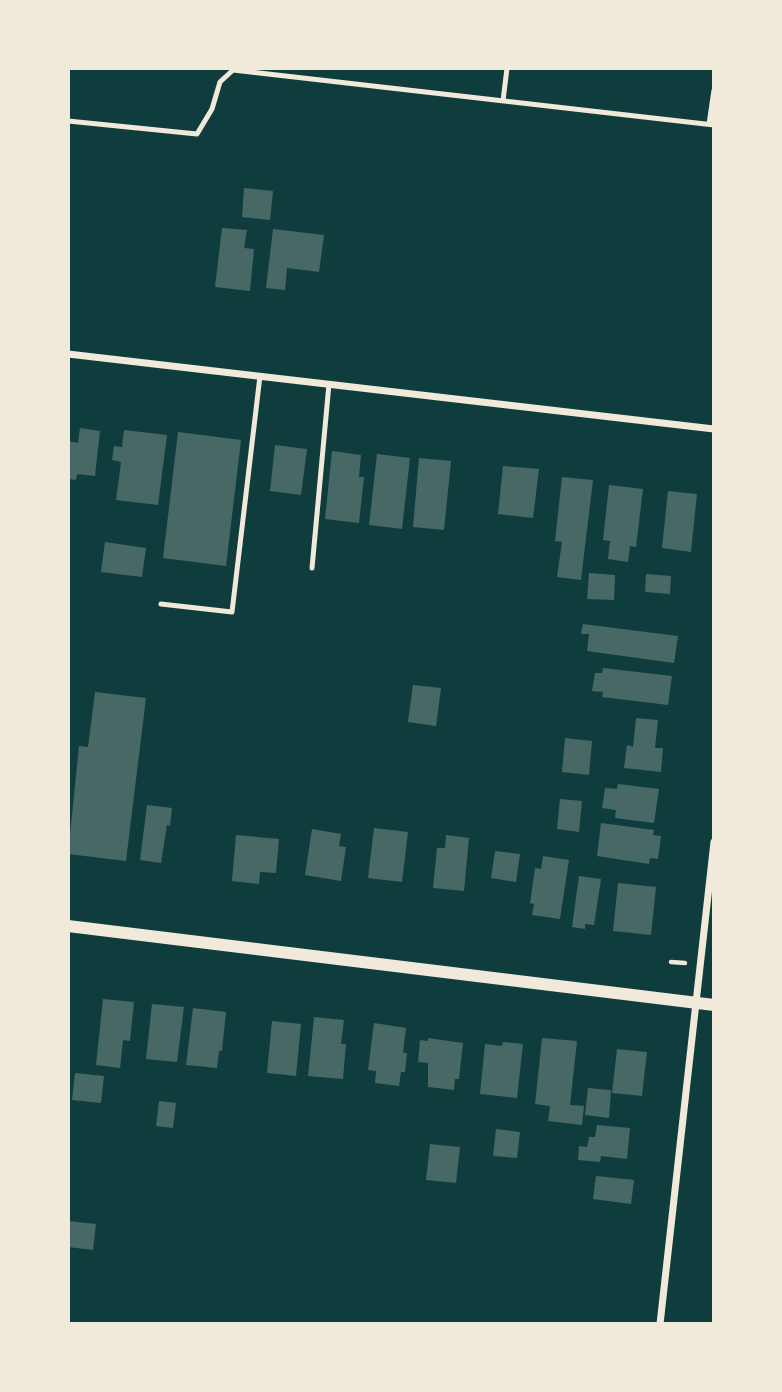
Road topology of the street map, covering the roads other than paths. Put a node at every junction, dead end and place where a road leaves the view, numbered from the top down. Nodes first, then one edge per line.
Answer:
1 (507, 68) edge
2 (233, 69) edge
3 (714, 90) edge
4 (503, 101) junction
5 (68, 121) edge
6 (712, 124) edge
7 (68, 354) edge
8 (260, 376) junction
9 (330, 384) junction
10 (714, 429) edge
11 (312, 568) dead end
12 (161, 604) dead end
13 (714, 842) edge
14 (68, 926) edge
15 (695, 1003) junction
16 (714, 1005) edge
17 (660, 1324) edge

1 - 4 lane
2 - 4 lane
2 - 5 lane
3 - 6 lane
4 - 6 lane
7 - 8 street
8 - 9 street
8 - 12 lane
9 - 10 street
9 - 11 lane
13 - 15 street
14 - 15 street
15 - 16 street
15 - 17 street

